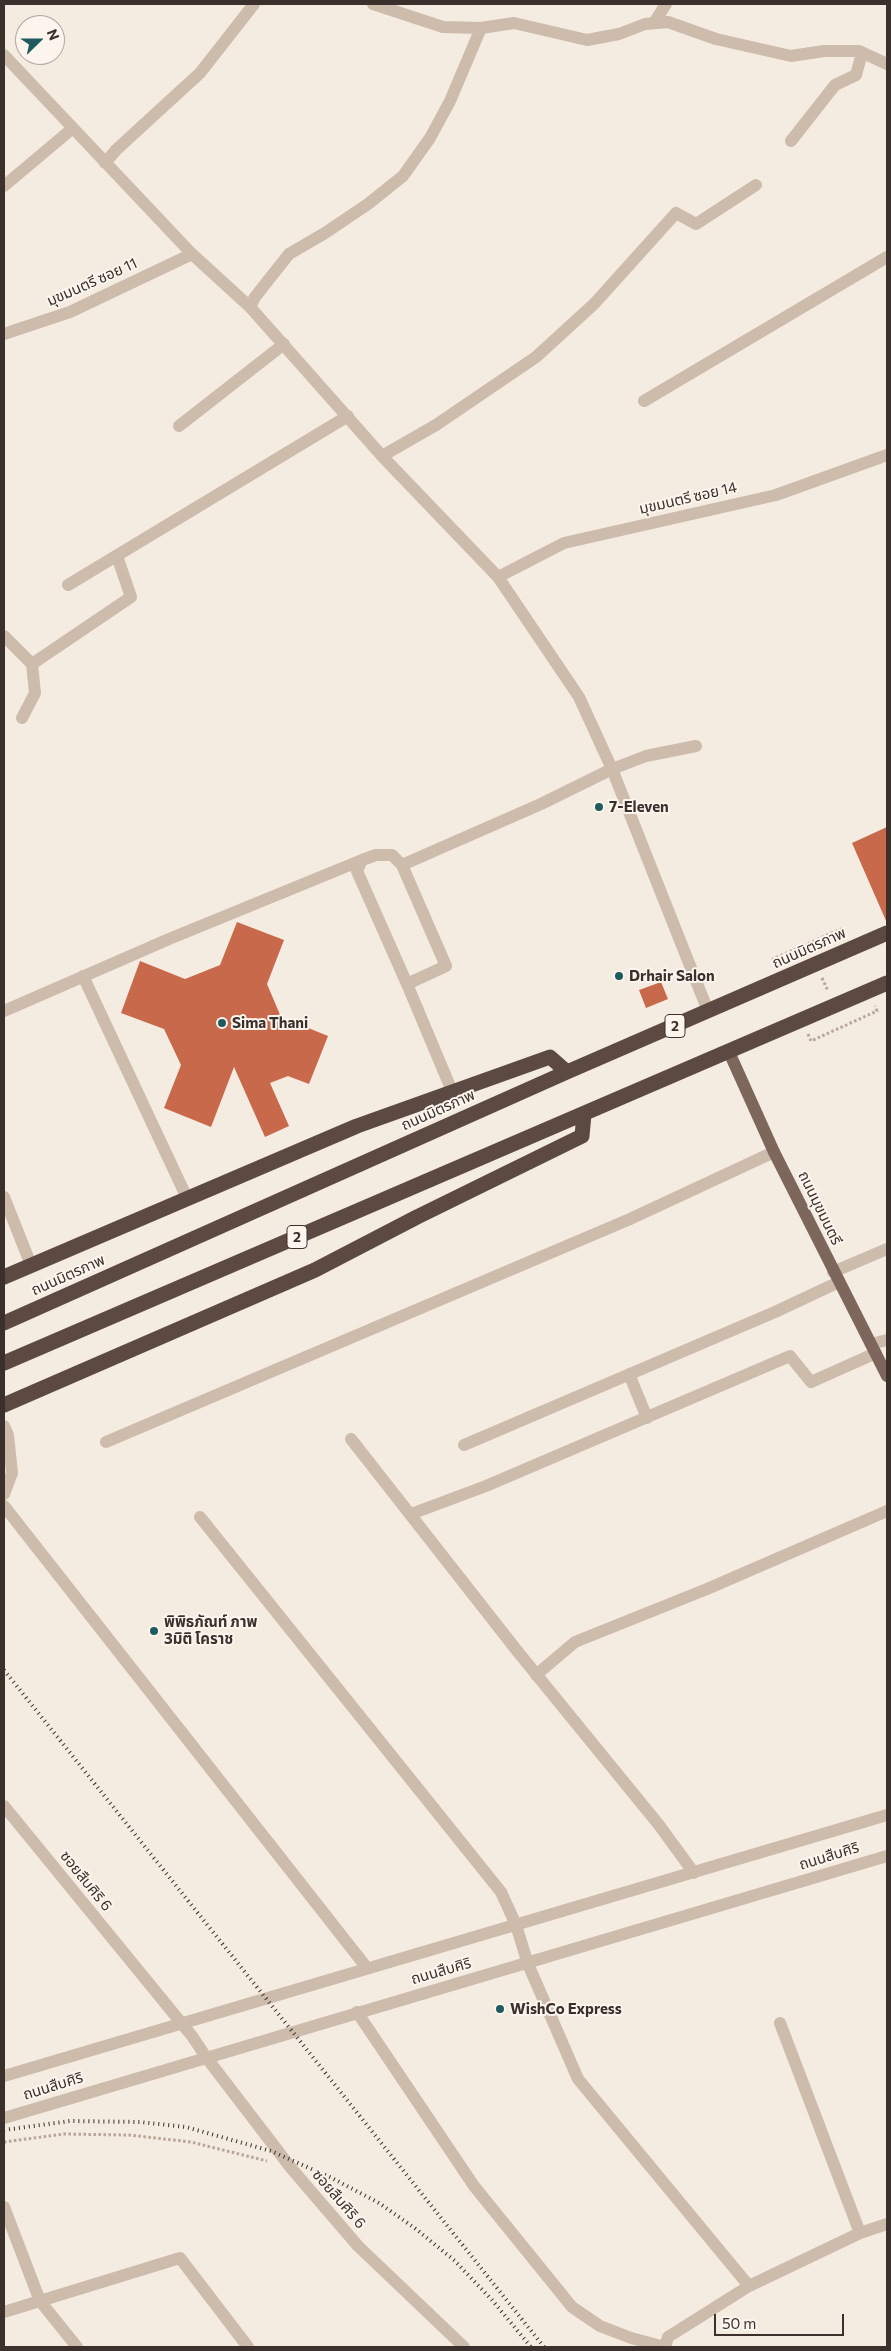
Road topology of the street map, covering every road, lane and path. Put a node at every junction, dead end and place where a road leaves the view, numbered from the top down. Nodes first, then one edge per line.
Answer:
1 (254, 4) edge
2 (373, 4) edge
3 (666, 4) edge
4 (654, 24) junction
5 (481, 28) junction
6 (862, 53) junction
7 (4, 56) edge
8 (887, 64) edge
9 (73, 128) junction
10 (791, 141) dead end
11 (105, 163) junction
12 (756, 185) dead end
13 (4, 186) edge
14 (192, 254) junction
15 (887, 257) edge
16 (250, 306) junction
17 (4, 334) edge
18 (284, 344) junction
19 (644, 401) dead end
20 (348, 416) junction
21 (179, 426) dead end
22 (382, 456) junction
23 (887, 456) edge
24 (117, 556) junction
25 (498, 577) junction
26 (68, 585) dead end
27 (4, 636) edge
28 (32, 664) junction
29 (22, 718) dead end
30 (696, 746) dead end
31 (612, 769) junction
32 (362, 860) junction
33 (402, 865) junction
34 (841, 929) dead end
35 (887, 933) edge
36 (773, 959) dead end
37 (819, 972) dead end
38 (83, 976) junction
39 (887, 983) edge
40 (407, 984) junction
41 (832, 998) dead end
42 (4, 1011) edge
43 (708, 1011) junction
44 (877, 1011) dead end
45 (811, 1041) dead end
46 (729, 1052) junction
47 (567, 1072) junction
48 (452, 1091) junction
49 (584, 1114) junction
50 (774, 1152) junction
51 (4, 1197) edge
52 (187, 1198) junction
53 (887, 1248) edge
54 (31, 1265) junction
55 (4, 1277) edge
56 (836, 1277) junction
57 (4, 1323) edge
58 (887, 1340) edge
59 (874, 1348) junction
60 (8, 1361) edge
61 (628, 1374) junction
62 (887, 1376) edge
63 (4, 1405) edge
64 (647, 1418) junction
65 (4, 1426) edge
66 (351, 1439) dead end
67 (106, 1442) dead end
68 (464, 1445) dead end
69 (4, 1494) edge
70 (4, 1506) edge
71 (887, 1511) edge
72 (411, 1514) junction
73 (200, 1517) dead end
74 (536, 1675) junction
75 (4, 1806) edge
76 (887, 1815) edge
77 (887, 1856) edge
78 (694, 1873) junction
79 (516, 1925) junction
80 (528, 1964) junction
81 (367, 1968) junction
82 (357, 2012) junction
83 (180, 2023) junction
84 (780, 2023) dead end
85 (206, 2057) junction
86 (6, 2072) edge
87 (4, 2118) edge
88 (4, 2142) edge
89 (291, 2168) junction
90 (4, 2207) edge
91 (887, 2224) edge
92 (860, 2233) junction
93 (749, 2286) junction
94 (40, 2301) junction
95 (4, 2312) edge
96 (77, 2347) edge
97 (248, 2347) edge
98 (464, 2347) edge
99 (665, 2347) edge

1 - 11 street
2 - 5 street
3 - 4 street
4 - 5 street
4 - 6 street
5 - 16 street
6 - 8 street
6 - 10 street
7 - 9 street
9 - 11 street
9 - 13 street
11 - 14 street
12 - 22 street
14 - 16 street
14 - 17 street, มุขมนตรี ซอย 11
15 - 19 street
16 - 18 street
18 - 20 street
18 - 21 street
20 - 22 street
20 - 24 street
22 - 25 street
23 - 25 street, มุขมนตรี ซอย 14
24 - 26 street
24 - 28 street
25 - 31 street
27 - 28 street
28 - 29 street
30 - 31 street
31 - 33 street
31 - 43 street
32 - 33 street
32 - 38 street
32 - 40 street
33 - 40 street
34 - 36 path
35 - 43 highway, ถนนมิตรภาพ / 2
37 - 41 path
38 - 42 street
38 - 52 street
39 - 46 highway, 2
40 - 48 street
43 - 47 highway, ถนนมิตรภาพ / 2
44 - 45 path
46 - 49 highway, 2
46 - 50 main road, ถนนมุขมนตรี
47 - 48 highway
47 - 57 highway, ถนนมิตรภาพ / 2
48 - 52 highway
49 - 60 highway, 2
49 - 63 highway
50 - 56 main road, ถนนมุขมนตรี
50 - 67 street
51 - 54 street
52 - 54 highway
53 - 56 street
54 - 55 highway
56 - 59 main road, ถนนมุขมนตรี
56 - 61 street
58 - 59 street
59 - 62 main road, ถนนมุขมนตรี
59 - 64 street
61 - 64 street
61 - 68 street
64 - 72 street
65 - 69 street
66 - 72 street
70 - 81 street
71 - 74 street
72 - 74 street
73 - 79 street
74 - 78 street
75 - 83 street, ซอยสืบศิริ 6
76 - 78 street, ถนนสืบศิริ
77 - 80 street, ถนนสืบศิริ
78 - 79 street, ถนนสืบศิริ
79 - 80 street
79 - 81 street, ถนนสืบศิริ
80 - 82 street, ถนนสืบศิริ
80 - 93 street
81 - 83 street, ถนนสืบศิริ
82 - 85 street, ถนนสืบศิริ
82 - 99 street
83 - 85 street, ซอยสืบศิริ 6
83 - 86 street, ถนนสืบศิริ
84 - 92 street
85 - 87 street, ถนนสืบศิริ
85 - 89 street, ซอยสืบศิริ 6
88 - 89 path
89 - 98 street, ซอยสืบศิริ 6
90 - 94 street
91 - 92 street
92 - 93 street
93 - 99 street
94 - 95 street
94 - 96 street
94 - 97 street

